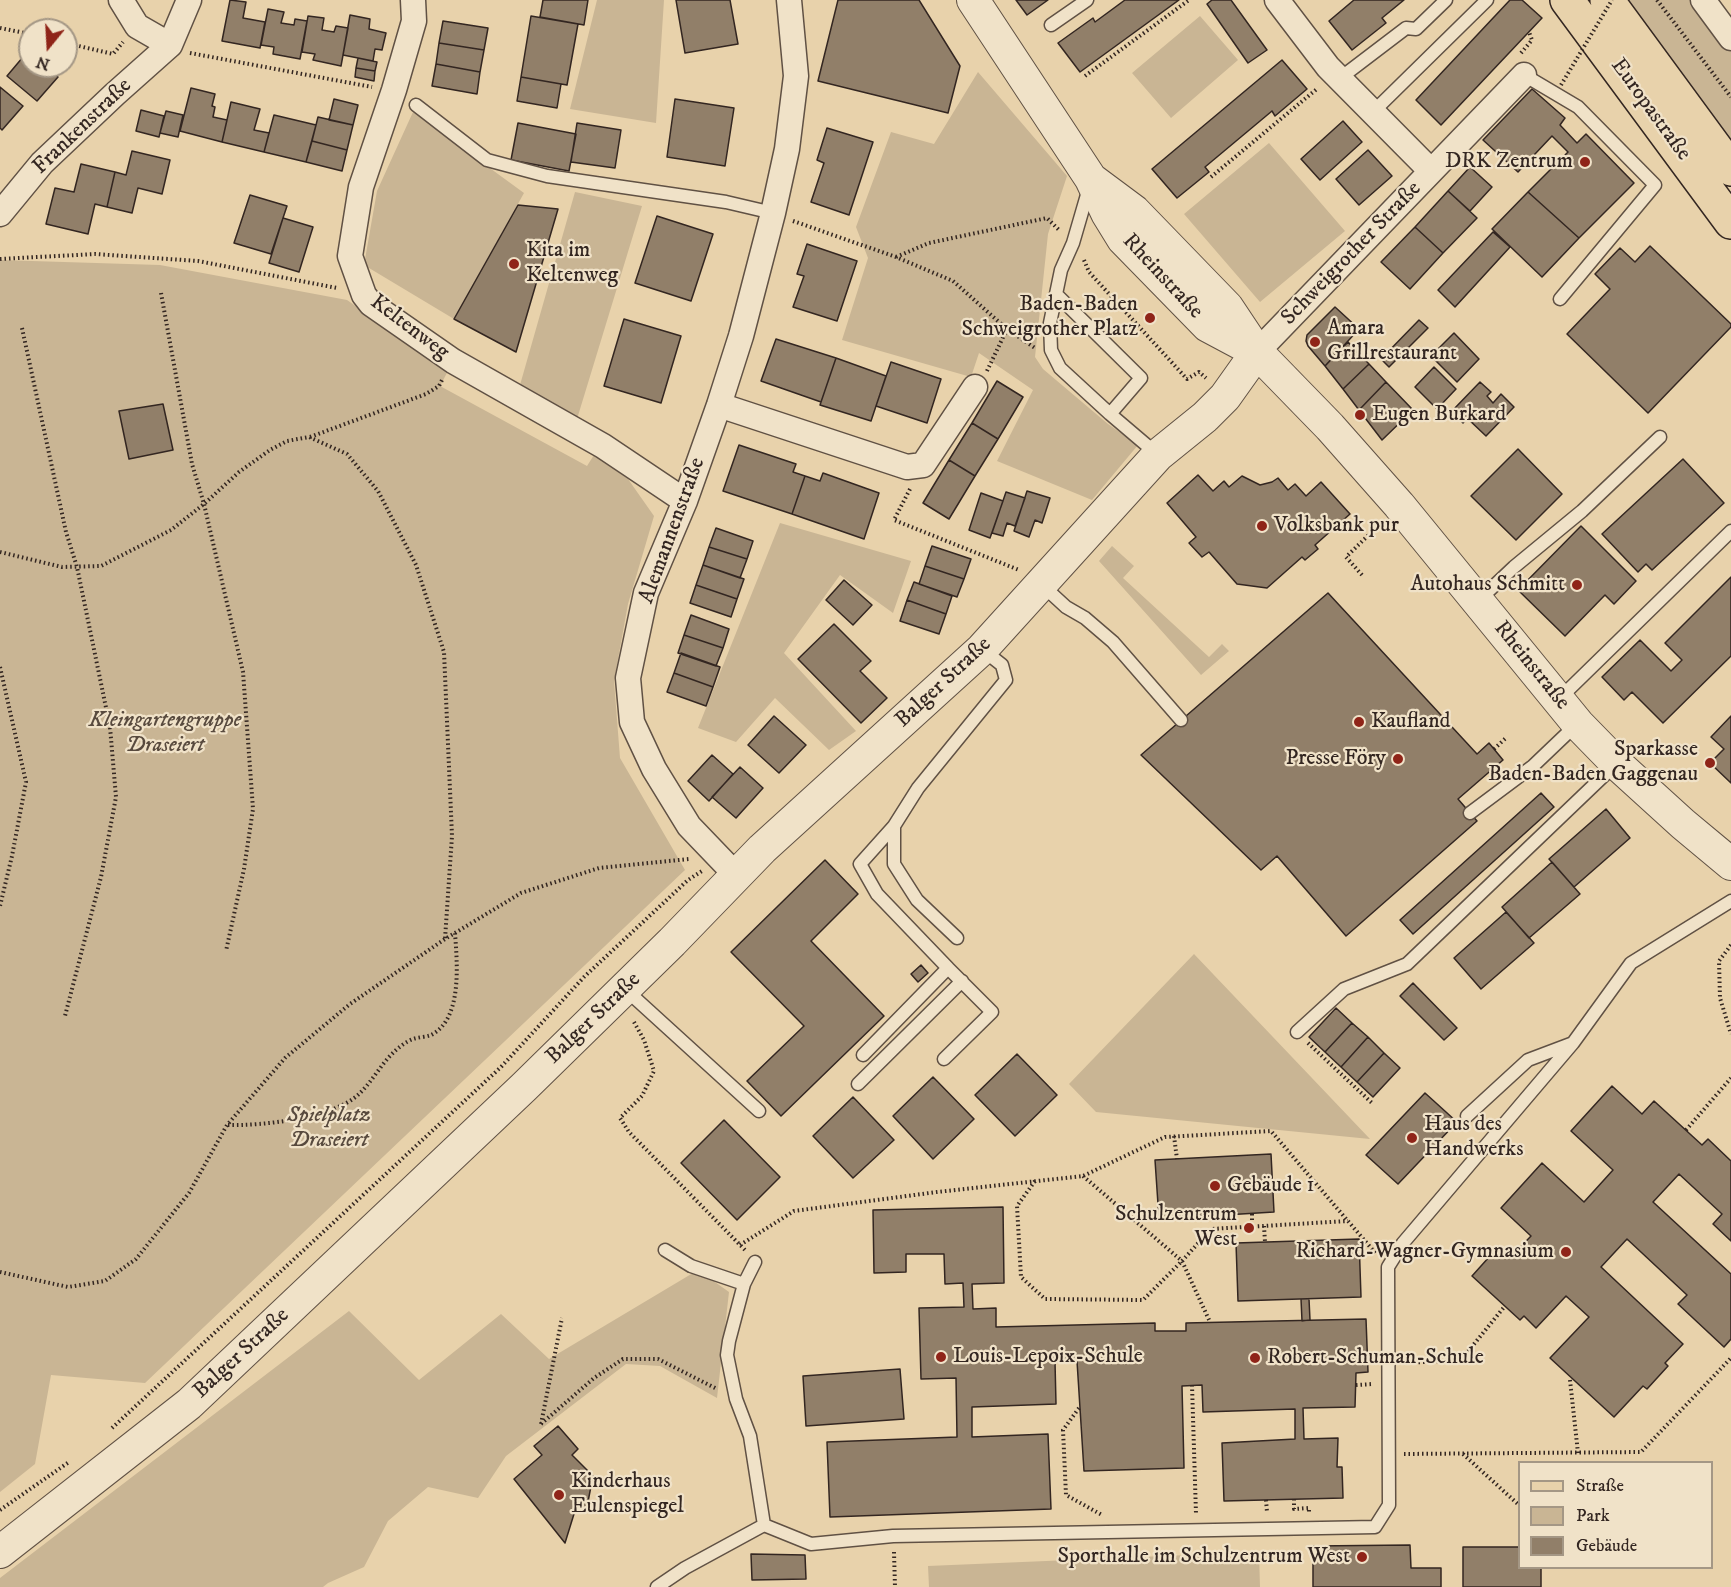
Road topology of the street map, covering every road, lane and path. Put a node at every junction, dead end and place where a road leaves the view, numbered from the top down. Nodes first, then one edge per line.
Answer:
1 (121, 0) edge
2 (189, 0) edge
3 (413, 0) edge
4 (789, 0) edge
5 (973, 0) edge
6 (1087, 0) edge
7 (1189, 0) edge
8 (1277, 0) edge
9 (1446, 0) edge
10 (1487, 0) edge
11 (1567, 0) edge
12 (1607, 0) edge
13 (1612, 0) edge
14 (1657, 0) edge
15 (1703, 0) edge
16 (1051, 25) dead end
17 (0, 28) edge
18 (18, 32) edge
19 (1529, 32) dead end
20 (1731, 38) edge
21 (1532, 40) dead end
22 (171, 45) junction
23 (78, 46) edge
24 (113, 54) dead end
25 (1524, 75) joint
26 (1086, 76) dead end
27 (1337, 76) junction
28 (1561, 85) dead end
29 (372, 87) dead end
30 (1731, 97) edge
31 (416, 105) dead end
32 (1373, 112) junction
33 (1731, 169) edge
34 (1431, 171) junction
35 (1211, 177) dead end
36 (1091, 179) junction
37 (773, 213) junction
38 (0, 214) edge
39 (1731, 222) edge
40 (1073, 243) junction
41 (896, 257) junction
42 (0, 259) edge
43 (161, 293) dead end
44 (364, 295) junction
45 (1057, 295) junction
46 (1560, 299) dead end
47 (22, 328) dead end
48 (1008, 329) junction
49 (1051, 351) junction
50 (1257, 352) junction
51 (1210, 380) junction
52 (439, 386) dead end
53 (975, 387) joint
54 (719, 405) junction
55 (1110, 414) junction
56 (309, 437) junction
57 (1660, 437) dead end
58 (1158, 455) junction
59 (923, 465) junction
60 (684, 501) junction
61 (204, 504) junction
62 (1399, 505) junction
63 (1731, 531) edge
64 (0, 552) edge
65 (77, 567) junction
66 (1362, 575) dead end
67 (1044, 580) junction
68 (1478, 601) junction
69 (982, 650) junction
70 (0, 666) edge
71 (1559, 699) junction
72 (1181, 720) dead end
73 (1578, 724) junction
74 (1507, 737) dead end
75 (1494, 749) dead end
76 (1617, 764) junction
77 (1470, 813) dead end
78 (894, 826) junction
79 (721, 861) junction
80 (1731, 864) edge
81 (1731, 901) edge
82 (0, 906) edge
83 (455, 933) junction
84 (957, 938) dead end
85 (445, 939) junction
86 (1731, 945) edge
87 (226, 951) dead end
88 (948, 968) junction
89 (962, 981) junction
90 (618, 994) junction
91 (65, 1016) dead end
92 (1729, 1023) edge
93 (1297, 1032) joint
94 (1731, 1034) edge
95 (1573, 1043) junction
96 (863, 1055) dead end
97 (944, 1059) dead end
98 (1731, 1078) edge
99 (858, 1084) dead end
100 (1372, 1103) dead end
101 (759, 1111) dead end
102 (1467, 1116) dead end
103 (227, 1125) junction
104 (1686, 1130) dead end
105 (1174, 1136) junction
106 (1177, 1159) dead end
107 (1083, 1176) junction
108 (1035, 1181) junction
109 (1252, 1214) dead end
110 (1349, 1221) junction
111 (1252, 1226) junction
112 (1264, 1226) junction
113 (1265, 1242) dead end
114 (740, 1245) junction
115 (665, 1250) dead end
116 (1182, 1261) junction
117 (755, 1262) joint
118 (1388, 1267) junction
119 (0, 1272) edge
120 (744, 1284) junction
121 (1505, 1306) dead end
122 (562, 1318) dead end
123 (1210, 1322) dead end
124 (1731, 1358) edge
125 (1388, 1365) junction
126 (1570, 1380) dead end
127 (1192, 1385) dead end
128 (736, 1399) junction
129 (1080, 1408) dead end
130 (107, 1432) dead end
131 (1462, 1453) junction
132 (1578, 1453) junction
133 (1389, 1454) junction
134 (72, 1460) dead end
135 (1294, 1499) dead end
136 (1518, 1504) edge
137 (0, 1510) edge
138 (1309, 1517) dead end
139 (764, 1525) junction
140 (1197, 1530) junction
141 (1111, 1532) junction
142 (893, 1536) junction
143 (0, 1552) edge
144 (657, 1587) edge
145 (895, 1587) edge

1 - 22 street
2 - 22 street, Frankenstraße
3 - 44 street, Keltenweg
4 - 37 street, Alemannenstraße
5 - 36 street, Rheinstraße
6 - 16 lane
7 - 26 path
8 - 27 street
9 - 27 lane
10 - 32 lane
11 - 39 main road, Europastraße
12 - 33 main road, Europastraße
13 - 28 path, bridge
14 - 30 path
15 - 20 street
17 - 18 path
19 - 21 path
22 - 29 path
22 - 38 street, Frankenstraße
23 - 24 path
25 - 34 street, Schweigrother Straße
25 - 46 lane, Schweigrother Straße
27 - 32 street
27 - 35 path
31 - 37 lane
32 - 34 street
34 - 50 street, Schweigrother Straße
36 - 40 lane
36 - 50 street, Rheinstraße
37 - 41 path
37 - 54 street, Alemannenstraße
40 - 41 path
40 - 45 lane
40 - 51 path
41 - 48 path
42 - 44 path
43 - 61 path
44 - 60 street, Keltenweg
45 - 49 lane
45 - 55 lane
47 - 65 path
48 - 49 path
48 - 53 path
49 - 55 lane
50 - 51 street, Balger Straße
50 - 58 street, Balger Straße
50 - 62 street, Rheinstraße
51 - 58 street, Balger Straße
52 - 56 path
53 - 59 street
54 - 59 street
54 - 60 street, Alemannenstraße
55 - 58 lane
56 - 61 path
56 - 85 path
57 - 68 lane
58 - 67 street, Balger Straße
59 - 67 path
60 - 79 street, Alemannenstraße
61 - 65 path
61 - 87 path
62 - 66 path
62 - 68 street, Rheinstraße
63 - 71 lane
64 - 65 path
65 - 91 path
67 - 69 street, Balger Straße
67 - 72 lane
68 - 71 street, Rheinstraße
69 - 78 lane
69 - 79 street, Balger Straße
70 - 82 path
71 - 73 street, Rheinstraße
73 - 76 street, Rheinstraße
73 - 77 lane
74 - 75 path
76 - 80 street, Rheinstraße
76 - 93 lane
78 - 84 lane
78 - 88 lane
79 - 83 path
79 - 90 street, Balger Straße
79 - 130 path
81 - 95 lane
83 - 85 path
83 - 103 path
85 - 103 path
86 - 92 path
88 - 89 lane
88 - 96 lane
89 - 97 lane
89 - 99 lane
90 - 101 lane
90 - 114 path
90 - 143 street, Balger Straße
92 - 94 path
93 - 100 path
95 - 102 lane
95 - 118 lane
98 - 104 path
103 - 119 path
105 - 106 path
105 - 107 path
105 - 110 path
107 - 108 path
107 - 116 path
108 - 114 path
108 - 116 path
109 - 111 path
110 - 112 path
110 - 118 path
111 - 112 path
111 - 116 path
112 - 113 path
114 - 117 path
115 - 120 lane
116 - 123 path
117 - 120 lane
118 - 125 lane
120 - 128 lane
121 - 125 path
122 - 128 path
124 - 132 path
125 - 133 lane
126 - 132 path
127 - 140 path
128 - 139 lane
129 - 141 path
131 - 132 path
131 - 133 path
131 - 136 path
133 - 140 lane
134 - 137 path
135 - 138 path
139 - 142 lane
139 - 144 lane
140 - 141 lane
141 - 142 lane
142 - 145 path

